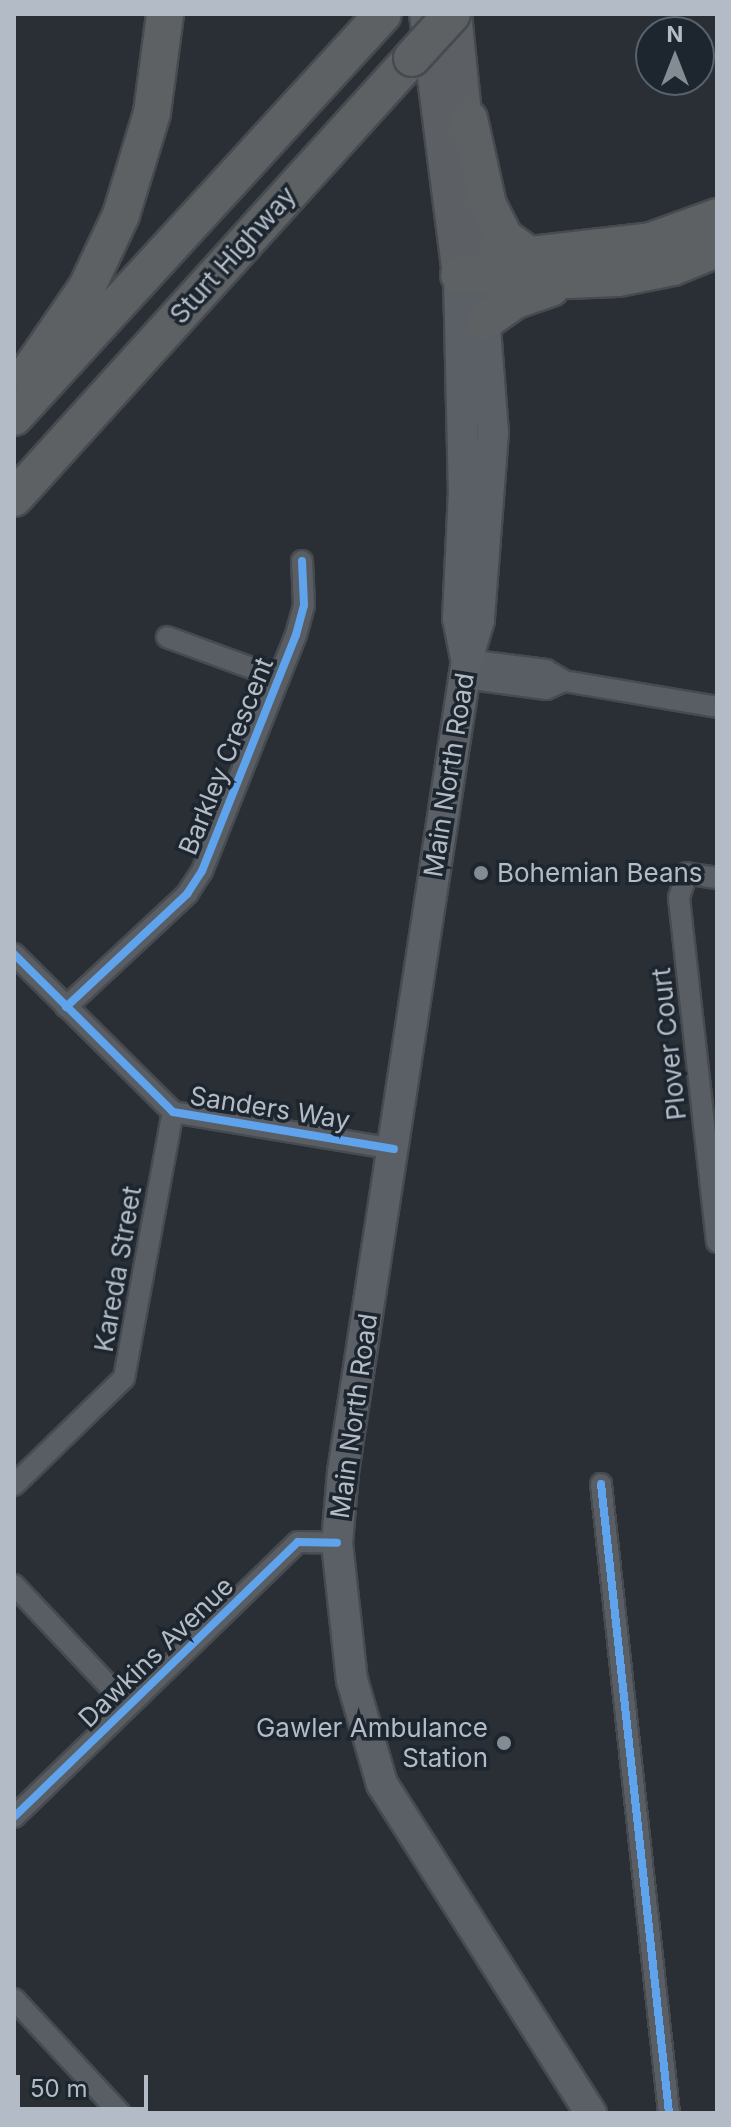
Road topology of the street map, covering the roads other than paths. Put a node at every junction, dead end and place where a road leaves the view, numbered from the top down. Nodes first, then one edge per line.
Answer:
1 (165, 14) edge
2 (383, 14) edge
3 (426, 14) edge
4 (454, 14) edge
5 (469, 119) junction
6 (717, 217) edge
7 (717, 249) edge
8 (525, 252) junction
9 (470, 274) junction
10 (580, 281) junction
11 (484, 322) junction
12 (14, 392) edge
13 (14, 417) edge
14 (14, 498) edge
15 (302, 561) dead end
16 (167, 637) dead end
17 (465, 669) junction
18 (279, 678) junction
19 (717, 707) edge
20 (717, 878) edge
21 (14, 954) edge
22 (66, 1007) junction
23 (173, 1112) junction
24 (394, 1149) junction
25 (717, 1242) edge
26 (601, 1484) dead end
27 (14, 1485) edge
28 (337, 1543) junction
29 (14, 1585) edge
30 (128, 1706) junction
31 (14, 1817) edge
32 (14, 1999) edge
33 (113, 2111) edge
34 (591, 2113) edge
35 (669, 2113) edge

1 - 12 highway
2 - 13 highway, Sturt Highway
3 - 9 highway
4 - 5 highway
4 - 14 highway, Sturt Highway, bridge
5 - 8 highway
5 - 9 highway
6 - 8 highway
7 - 10 highway
8 - 9 highway
9 - 10 highway
9 - 11 main road, Main North Road
9 - 17 main road, Main North Road
10 - 11 highway
11 - 17 main road, Main North Road
15 - 18 street, Barkley Crescent
16 - 18 street
17 - 19 street
17 - 24 main road, Main North Road
18 - 22 street, Barkley Crescent
20 - 25 street, Plover Court
21 - 22 street, Sanders Way
22 - 23 street, Sanders Way
23 - 24 street, Sanders Way
23 - 27 street, Kareda Street
24 - 28 main road, Main North Road
26 - 35 street
28 - 30 street, Dawkins Avenue
28 - 34 main road, Main North Road
29 - 30 street
30 - 31 street, Dawkins Avenue
32 - 33 street

